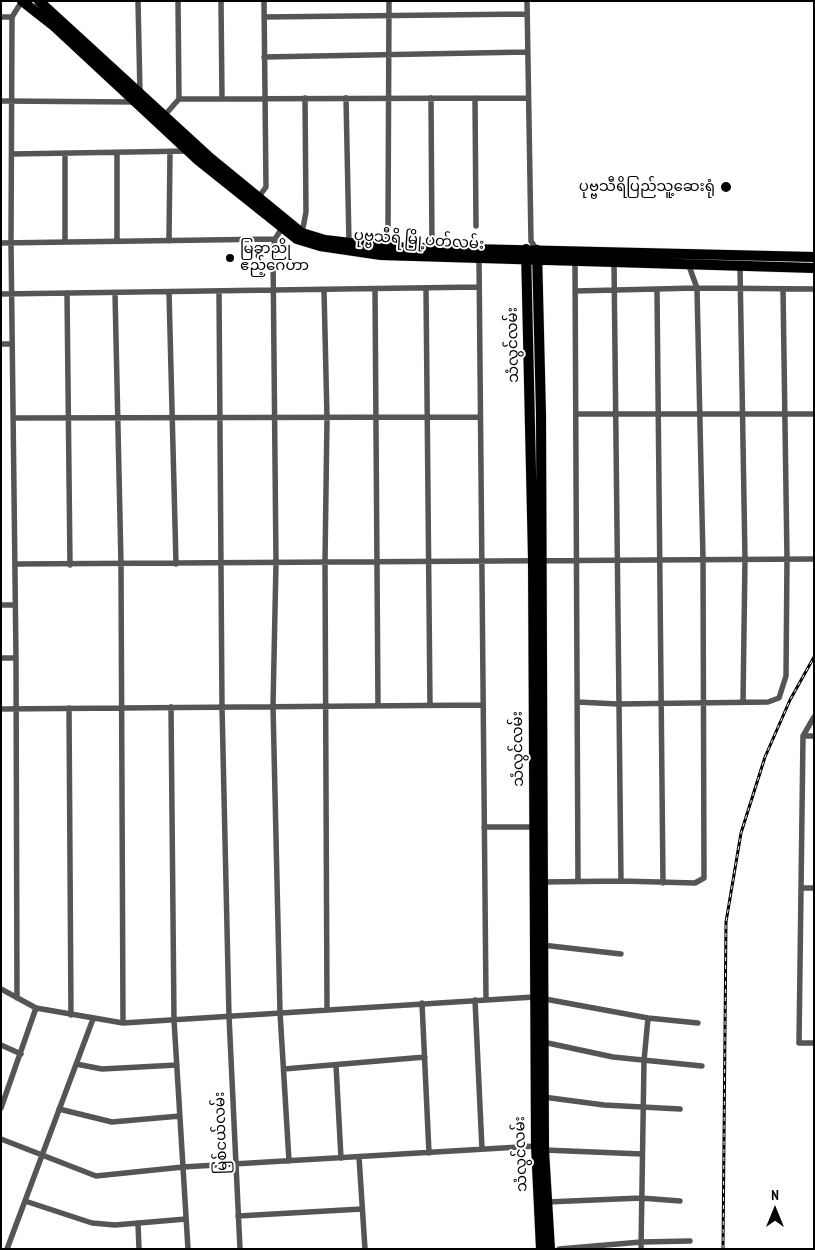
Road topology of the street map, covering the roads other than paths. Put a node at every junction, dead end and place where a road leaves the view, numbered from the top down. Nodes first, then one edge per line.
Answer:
1 (22, 1) edge
2 (39, 1) edge
3 (138, 1) edge
4 (178, 1) edge
5 (222, 1) edge
6 (264, 1) edge
7 (389, 1) edge
8 (527, 1) edge
9 (527, 14) junction
10 (389, 15) junction
11 (1, 17) edge
12 (12, 17) junction
13 (264, 17) junction
14 (527, 52) junction
15 (390, 56) junction
16 (264, 57) junction
17 (138, 98) junction
18 (222, 98) junction
19 (266, 98) junction
20 (305, 98) junction
21 (346, 98) junction
22 (390, 98) junction
23 (431, 98) junction
24 (475, 98) junction
25 (528, 98) junction
26 (179, 99) junction
27 (1, 101) edge
28 (12, 101) junction
29 (164, 116) junction
30 (189, 151) junction
31 (170, 152) junction
32 (65, 153) junction
33 (116, 153) junction
34 (12, 154) junction
35 (201, 156) junction
36 (258, 198) junction
37 (476, 226) dead end
38 (282, 228) junction
39 (302, 233) junction
40 (275, 239) junction
41 (169, 241) junction
42 (65, 242) junction
43 (117, 242) junction
44 (1, 243) edge
45 (11, 243) junction
46 (349, 243) junction
47 (531, 247) junction
48 (432, 248) junction
49 (382, 251) junction
50 (814, 256) edge
51 (479, 259) junction
52 (526, 260) junction
53 (536, 261) junction
54 (574, 262) junction
55 (614, 263) junction
56 (689, 266) junction
57 (740, 267) junction
58 (814, 268) edge
59 (479, 287) junction
60 (426, 288) junction
61 (697, 288) junction
62 (741, 288) junction
63 (783, 288) junction
64 (375, 289) junction
65 (814, 289) edge
66 (272, 290) junction
67 (324, 290) junction
68 (657, 290) junction
69 (219, 291) junction
70 (575, 291) junction
71 (615, 291) junction
72 (169, 292) junction
73 (66, 293) junction
74 (115, 293) junction
75 (1, 294) edge
76 (11, 294) junction
77 (1, 344) edge
78 (11, 344) junction
79 (576, 414) junction
80 (744, 414) junction
81 (786, 414) junction
82 (814, 414) edge
83 (616, 416) junction
84 (658, 416) junction
85 (700, 416) junction
86 (426, 417) junction
87 (480, 417) junction
88 (13, 418) junction
89 (67, 418) junction
90 (118, 418) junction
91 (171, 418) junction
92 (220, 418) junction
93 (275, 418) junction
94 (328, 418) junction
95 (376, 418) junction
96 (538, 559) junction
97 (617, 559) junction
98 (658, 559) junction
99 (703, 559) junction
100 (745, 559) junction
101 (787, 559) junction
102 (814, 559) edge
103 (576, 560) junction
104 (429, 561) junction
105 (482, 561) junction
106 (325, 562) junction
107 (378, 562) junction
108 (221, 563) junction
109 (276, 563) junction
110 (15, 564) junction
111 (122, 564) junction
112 (176, 564) junction
113 (70, 565) junction
114 (1, 605) edge
115 (15, 605) junction
116 (1, 658) edge
117 (16, 658) junction
118 (577, 702) junction
119 (743, 702) junction
120 (660, 703) junction
121 (704, 703) junction
122 (483, 704) junction
123 (618, 704) junction
124 (430, 705) junction
125 (273, 706) junction
126 (326, 706) junction
127 (378, 706) junction
128 (171, 707) junction
129 (222, 707) junction
130 (69, 708) junction
131 (120, 708) junction
132 (1, 709) edge
133 (15, 709) junction
134 (814, 717) edge
135 (803, 736) junction
136 (814, 736) edge
137 (534, 827) junction
138 (484, 828) junction
139 (578, 881) junction
140 (621, 881) junction
141 (538, 882) junction
142 (662, 883) junction
143 (802, 888) junction
144 (814, 888) edge
145 (542, 945) junction
146 (621, 954) dead end
147 (1, 989) edge
148 (17, 998) junction
149 (538, 998) junction
150 (486, 999) junction
151 (475, 1000) junction
152 (422, 1003) junction
153 (36, 1008) junction
154 (327, 1009) junction
155 (280, 1012) junction
156 (71, 1015) junction
157 (229, 1016) junction
158 (648, 1018) junction
159 (93, 1019) junction
160 (174, 1020) junction
161 (698, 1022) dead end
162 (123, 1023) junction
163 (543, 1042) junction
164 (814, 1043) edge
165 (1, 1045) edge
166 (21, 1054) junction
167 (425, 1057) junction
168 (644, 1061) junction
169 (76, 1064) junction
170 (336, 1064) junction
171 (177, 1065) junction
172 (702, 1066) dead end
173 (284, 1069) junction
174 (543, 1097) junction
175 (644, 1105) junction
176 (1, 1108) edge
177 (59, 1109) junction
178 (680, 1109) dead end
179 (180, 1116) junction
180 (1, 1139) edge
181 (540, 1148) junction
182 (482, 1150) junction
183 (429, 1153) junction
184 (642, 1154) junction
185 (42, 1156) junction
186 (359, 1157) junction
187 (341, 1158) junction
188 (289, 1161) junction
189 (235, 1164) junction
190 (183, 1167) junction
191 (641, 1198) junction
192 (25, 1201) junction
193 (680, 1201) dead end
194 (547, 1202) junction
195 (362, 1209) junction
196 (238, 1216) junction
197 (186, 1219) junction
198 (138, 1223) junction
199 (690, 1241) dead end
200 (641, 1245) edge
201 (7, 1249) edge
202 (139, 1249) edge
203 (188, 1249) edge
204 (240, 1249) edge
205 (365, 1249) edge
206 (541, 1249) edge
207 (550, 1249) edge
208 (559, 1249) edge

1 - 12 street
1 - 17 main road, ပုဗ္ဗသီရိ မြို့ပတ်လမ်း
2 - 17 main road, ပုဗ္ဗသီရိ မြို့ပတ်လမ်း
3 - 17 street
4 - 26 street
5 - 18 street
6 - 13 street
7 - 10 street
8 - 9 street
9 - 10 street
9 - 14 street
10 - 13 street
10 - 15 street
11 - 12 street
12 - 28 street
13 - 16 street
14 - 15 street
14 - 25 street
15 - 16 street
15 - 22 street
16 - 19 street
17 - 28 street
17 - 29 main road, ပုဗ္ဗသီရိ မြို့ပတ်လမ်း
17 - 30 main road, ပုဗ္ဗသီရိ မြို့ပတ်လမ်း
18 - 19 street
18 - 26 street
19 - 20 street
19 - 36 street
20 - 21 street
20 - 39 street
21 - 22 street
21 - 46 street
22 - 23 street
22 - 49 street
23 - 24 street
23 - 48 street
24 - 25 street
24 - 37 street
25 - 47 street
26 - 29 street
27 - 28 street
28 - 34 street
29 - 35 main road, ပုဗ္ဗသီရိ မြို့ပတ်လမ်း
30 - 31 street
30 - 35 main road, ပုဗ္ဗသီရိ မြို့ပတ်လမ်း
31 - 33 street
31 - 41 street
32 - 33 street
32 - 34 street
32 - 42 street
33 - 43 street
34 - 45 street
35 - 36 main road, ပုဗ္ဗသီရိ မြို့ပတ်လမ်း
35 - 38 main road, ပုဗ္ဗသီရိ မြို့ပတ်လမ်း
36 - 39 main road, ပုဗ္ဗသီရိ မြို့ပတ်လမ်း
38 - 40 street
38 - 49 main road, ပုဗ္ဗသီရိ မြို့ပတ်လမ်း
39 - 46 main road, ပုဗ္ဗသီရိ မြို့ပတ်လမ်း
40 - 41 street
40 - 66 street
41 - 43 street
42 - 43 street
42 - 45 street
44 - 45 street
45 - 76 street
46 - 49 main road, ပုဗ္ဗသီရိ မြို့ပတ်လမ်း
47 - 48 main road, ပုဗ္ဗသီရိ မြို့ပတ်လမ်း
47 - 50 main road, ပုဗ္ဗသီရိ မြို့ပတ်လမ်း
47 - 52 main road, သံလွင်လမ်း
47 - 53 main road, သံလွင်လမ်း
48 - 49 main road, ပုဗ္ဗသီရိ မြို့ပတ်လမ်း
49 - 51 main road, ပုဗ္ဗသီရိ မြို့ပတ်လမ်း
51 - 52 main road, ပုဗ္ဗသီရိ မြို့ပတ်လမ်း
51 - 59 street
52 - 53 main road, ပုဗ္ဗသီရိ မြို့ပတ်လမ်း
52 - 96 main road, သံလွင်လမ်း
53 - 54 main road, ပုဗ္ဗသီရိ မြို့ပတ်လမ်း
53 - 96 main road, သံလွင်လမ်း
54 - 55 main road, ပုဗ္ဗသီရိ မြို့ပတ်လမ်း
54 - 70 street
55 - 56 main road, ပုဗ္ဗသီရိ မြို့ပတ်လမ်း
55 - 71 street
56 - 57 main road, ပုဗ္ဗသီရိ မြို့ပတ်လမ်း
56 - 61 street
57 - 58 main road, ပုဗ္ဗသီရိ မြို့ပတ်လမ်း
57 - 62 street
59 - 60 street
59 - 87 street
60 - 64 street
60 - 86 street
61 - 62 street
61 - 68 street
61 - 85 street
62 - 63 street
62 - 80 street
63 - 65 street
63 - 81 street
64 - 67 street
64 - 95 street
66 - 67 street
66 - 69 street
66 - 93 street
67 - 94 street
68 - 71 street
68 - 84 street
69 - 72 street
69 - 92 street, မြစ်ငယ်လမ်း
70 - 71 street
70 - 79 street
71 - 83 street
72 - 74 street
72 - 91 street
73 - 74 street
73 - 76 street
73 - 89 street
74 - 90 street
75 - 76 street
76 - 78 street
77 - 78 street
78 - 88 street
79 - 83 street
79 - 103 street
80 - 81 street
80 - 85 street
80 - 100 street
81 - 82 street
81 - 101 street
83 - 84 street
83 - 97 street
84 - 85 street
84 - 98 street
85 - 99 street
86 - 87 street
86 - 95 street
86 - 104 street
87 - 105 street
88 - 89 street
88 - 110 street
89 - 90 street
89 - 113 street
90 - 91 street
90 - 111 street
91 - 92 street
91 - 112 street
92 - 93 street
92 - 108 street, မြစ်ငယ်လမ်း
93 - 94 street
93 - 109 street
94 - 95 street
94 - 106 street
95 - 107 street
96 - 103 street
96 - 105 street
96 - 137 main road, သံလွင်လမ်း
96 - 141 main road, သံလွင်လမ်း
97 - 98 street
97 - 103 street
97 - 123 street
98 - 99 street
98 - 120 street
99 - 100 street
99 - 121 street
100 - 101 street
100 - 119 street
101 - 102 street
101 - 119 street
103 - 118 street
104 - 105 street
104 - 107 street
104 - 124 street
105 - 122 street
106 - 107 street
106 - 109 street
106 - 126 street
107 - 127 street
108 - 109 street
108 - 112 street
108 - 129 street, မြစ်ငယ်လမ်း
109 - 125 street
110 - 113 street
110 - 115 street
111 - 112 street
111 - 113 street
111 - 131 street
114 - 115 street
115 - 117 street
116 - 117 street
117 - 133 street
118 - 123 street
118 - 139 street
119 - 121 street
120 - 121 street
120 - 123 street
120 - 142 street
121 - 142 street
122 - 124 street
122 - 138 street
123 - 140 street
124 - 127 street
125 - 126 street
125 - 129 street
125 - 155 street
126 - 127 street
126 - 154 street
128 - 129 street
128 - 131 street
128 - 160 street
129 - 157 street, မြစ်ငယ်လမ်း
130 - 131 street
130 - 133 street
130 - 156 street
131 - 162 street
132 - 133 street
133 - 148 street
134 - 135 street
135 - 136 street
135 - 143 street
137 - 138 street
137 - 141 main road, သံလွင်လမ်း
138 - 150 street
139 - 140 street
139 - 141 street
140 - 142 street
141 - 145 main road, သံလွင်လမ်း
141 - 149 main road, သံလွင်လမ်း
143 - 144 street
143 - 164 street
145 - 146 street
145 - 149 main road, သံလွင်လမ်း
147 - 148 street
148 - 153 street
149 - 150 street
149 - 158 street
149 - 163 main road, သံလွင်လမ်း
149 - 181 main road, သံလွင်လမ်း
150 - 151 street
151 - 152 street
151 - 182 street
152 - 154 street
152 - 167 street
153 - 156 street
153 - 166 street
154 - 155 street
155 - 157 street
155 - 173 street
156 - 159 street
157 - 160 street
157 - 189 street, မြစ်ငယ်လမ်း
158 - 161 street
158 - 168 street
159 - 162 street
159 - 169 street
160 - 162 street
160 - 171 street
163 - 168 street
163 - 174 main road, သံလွင်လမ်း
165 - 166 street
166 - 176 street
167 - 170 street
167 - 183 street
168 - 172 street
168 - 175 street
169 - 171 street
169 - 177 street
170 - 173 street
170 - 187 street
171 - 179 street
173 - 188 street
174 - 175 street
174 - 181 main road, သံလွင်လမ်း
175 - 178 street
175 - 184 street
177 - 179 street
177 - 185 street
179 - 190 street
180 - 185 street
181 - 182 street
181 - 184 street
181 - 194 main road, သံလွင်လမ်း
181 - 206 main road, သံလွင်လမ်း
182 - 183 street
183 - 186 street
184 - 191 street
185 - 190 street
185 - 192 street
186 - 187 street
186 - 195 street
187 - 188 street
188 - 189 street
189 - 190 street
189 - 196 street, မြစ်ငယ်လမ်း
190 - 197 street
191 - 193 street
191 - 194 street
191 - 200 street
192 - 198 street
192 - 201 street
194 - 207 main road, သံလွင်လမ်း
195 - 196 street
195 - 205 street
196 - 204 street, မြစ်ငယ်လမ်း
197 - 198 street
197 - 203 street
198 - 202 street
199 - 200 street
200 - 208 street

